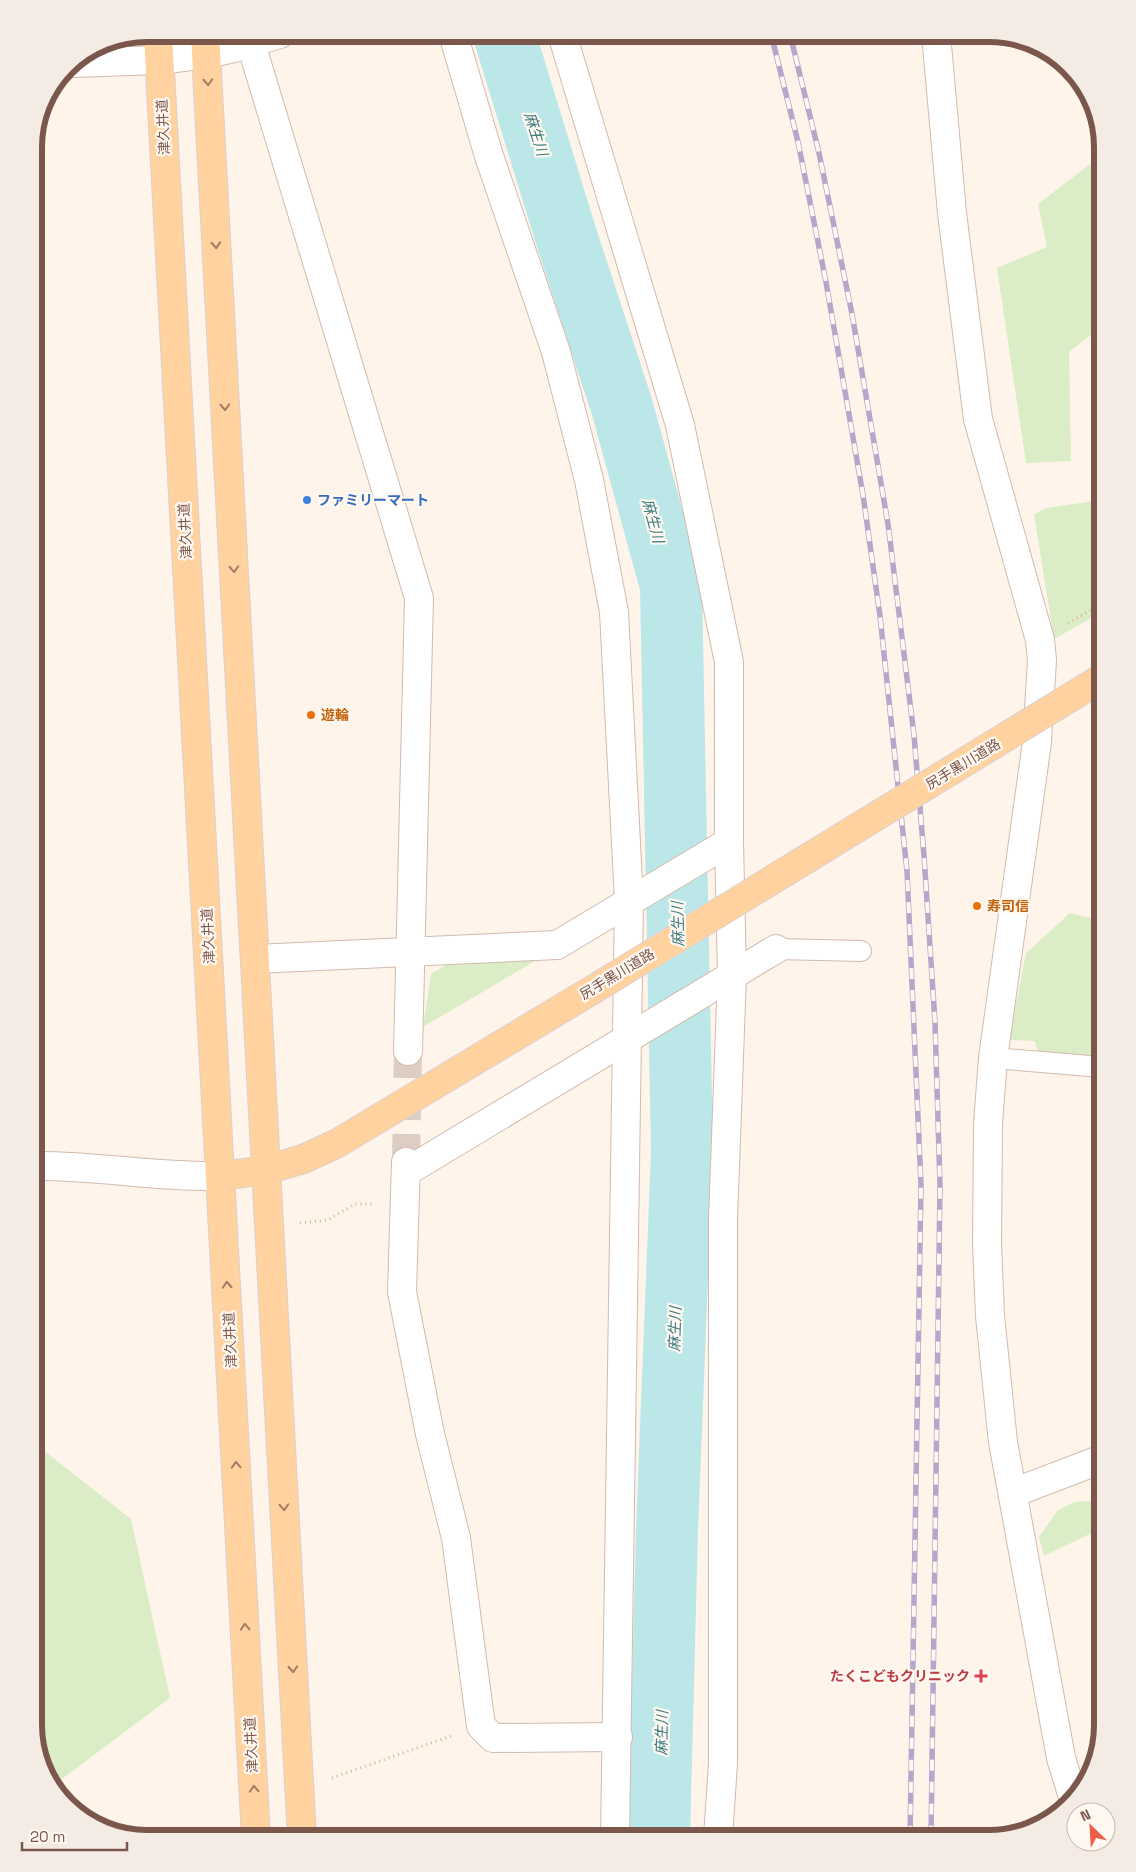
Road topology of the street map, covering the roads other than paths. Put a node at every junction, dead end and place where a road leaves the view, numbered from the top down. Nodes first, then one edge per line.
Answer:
1 (158, 43) edge
2 (253, 43) edge
3 (456, 43) edge
4 (565, 43) edge
5 (937, 43) edge
6 (206, 44) edge
7 (250, 44) junction
8 (159, 60) junction
9 (86, 63) edge
10 (1094, 683) edge
11 (729, 842) junction
12 (636, 897) junction
13 (776, 949) joint
14 (410, 951) junction
15 (861, 951) dead end
16 (254, 959) junction
17 (732, 975) junction
18 (631, 1036) junction
19 (408, 1051) tunnel mouth
20 (993, 1058) junction
21 (1094, 1066) edge
22 (42, 1166) edge
23 (266, 1170) junction
24 (221, 1176) junction
25 (1094, 1462) edge
26 (1013, 1493) junction
27 (618, 1737) junction
28 (1071, 1789) edge
29 (256, 1829) edge
30 (302, 1829) edge
31 (615, 1830) edge
32 (719, 1830) edge

1 - 8 main road, 津久井道
2 - 7 street
3 - 12 street
4 - 11 street
5 - 20 street
6 - 7 street
6 - 8 street
6 -> 16 main road
7 - 14 street
8 - 9 street
8 - 24 main road, 津久井道
10 - 23 main road, 尻手黒川道路, bridge
11 - 12 street
11 - 17 street
12 - 14 street
12 - 18 street
13 - 15 lane
13 - 17 street
14 - 16 street
14 - 19 street
16 - 23 main road
17 - 18 street
17 - 32 street
18 - 27 street
18 - 27 street
20 - 21 lane
20 - 26 street
22 - 24 street
23 - 24 main road, 尻手黒川道路
23 -> 30 main road
29 -> 24 main road, 津久井道
25 - 26 street
26 - 28 street
27 - 31 street

